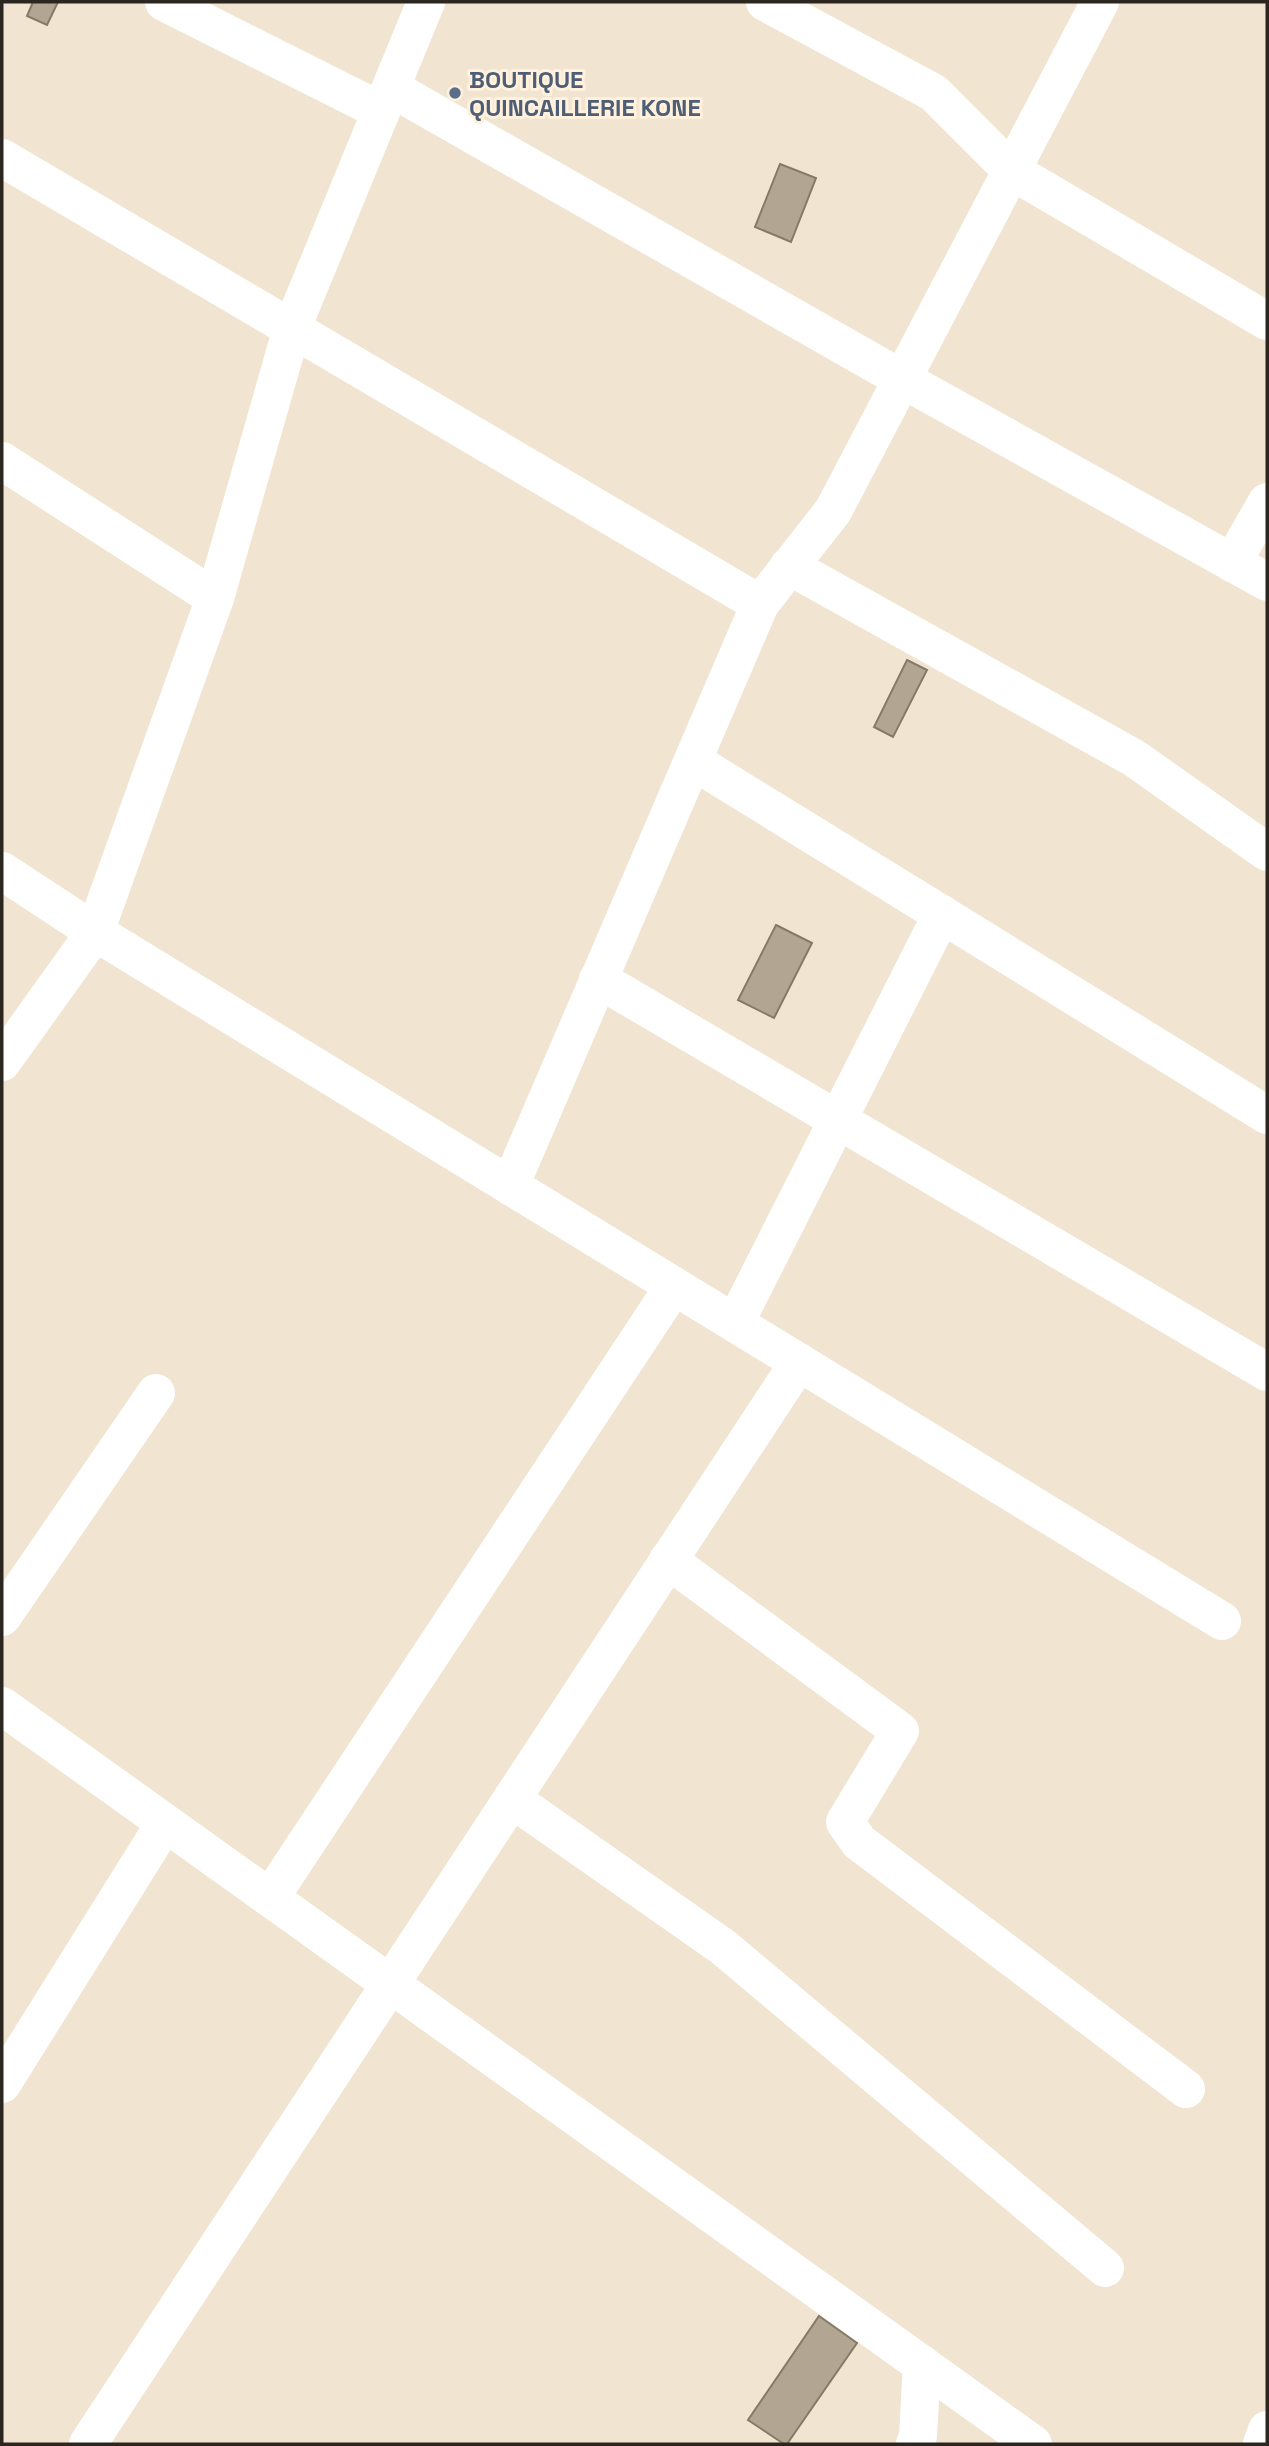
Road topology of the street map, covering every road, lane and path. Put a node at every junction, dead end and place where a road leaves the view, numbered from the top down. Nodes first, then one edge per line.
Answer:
1 (164, 2) edge
2 (426, 2) edge
3 (765, 2) edge
4 (1100, 2) edge
5 (386, 99) junction
6 (2, 158) edge
7 (1012, 171) junction
8 (1267, 321) edge
9 (292, 328) junction
10 (902, 379) junction
11 (2, 461) edge
12 (1267, 502) edge
13 (1232, 563) junction
14 (789, 566) junction
15 (1267, 582) edge
16 (215, 598) junction
17 (760, 604) junction
18 (692, 761) junction
19 (1267, 852) edge
20 (2, 871) edge
21 (942, 914) junction
22 (95, 932) junction
23 (598, 979) junction
24 (2, 1062) edge
25 (1267, 1115) edge
26 (838, 1120) junction
27 (510, 1186) junction
28 (674, 1286) junction
29 (735, 1323) junction
30 (799, 1362) junction
31 (1267, 1372) edge
32 (156, 1393) dead end
33 (668, 1560) junction
34 (2, 1617) edge
35 (1222, 1620) dead end
36 (2, 1706) edge
37 (512, 1798) junction
38 (165, 1823) junction
39 (270, 1898) junction
40 (391, 1984) junction
41 (2, 2084) edge
42 (1186, 2089) dead end
43 (1105, 2268) dead end
44 (922, 2364) junction
45 (1267, 2430) edge
46 (88, 2444) edge
47 (915, 2444) edge
48 (1034, 2444) edge
49 (1262, 2444) edge

1 - 5 street
2 - 5 street
3 - 7 street
4 - 7 street
5 - 9 street
5 - 10 street
6 - 9 street
7 - 8 street
7 - 10 street
9 - 16 street
9 - 17 street
10 - 13 street
10 - 14 street
11 - 16 street
12 - 13 street
13 - 15 street
14 - 17 street
14 - 19 street
16 - 22 street
17 - 18 street
18 - 21 street
18 - 23 street
20 - 22 street
21 - 25 street
21 - 26 street
22 - 24 street
22 - 27 street
23 - 26 street
23 - 27 street
26 - 29 street
26 - 31 street
27 - 28 street
28 - 29 street
28 - 39 street
29 - 30 street
30 - 33 street
30 - 35 street
32 - 34 street
33 - 37 street
33 - 42 street
36 - 38 street
37 - 40 street
37 - 43 street
38 - 39 street
38 - 41 street
39 - 40 street
40 - 44 street
40 - 46 street
44 - 47 street
44 - 48 street
45 - 49 street

